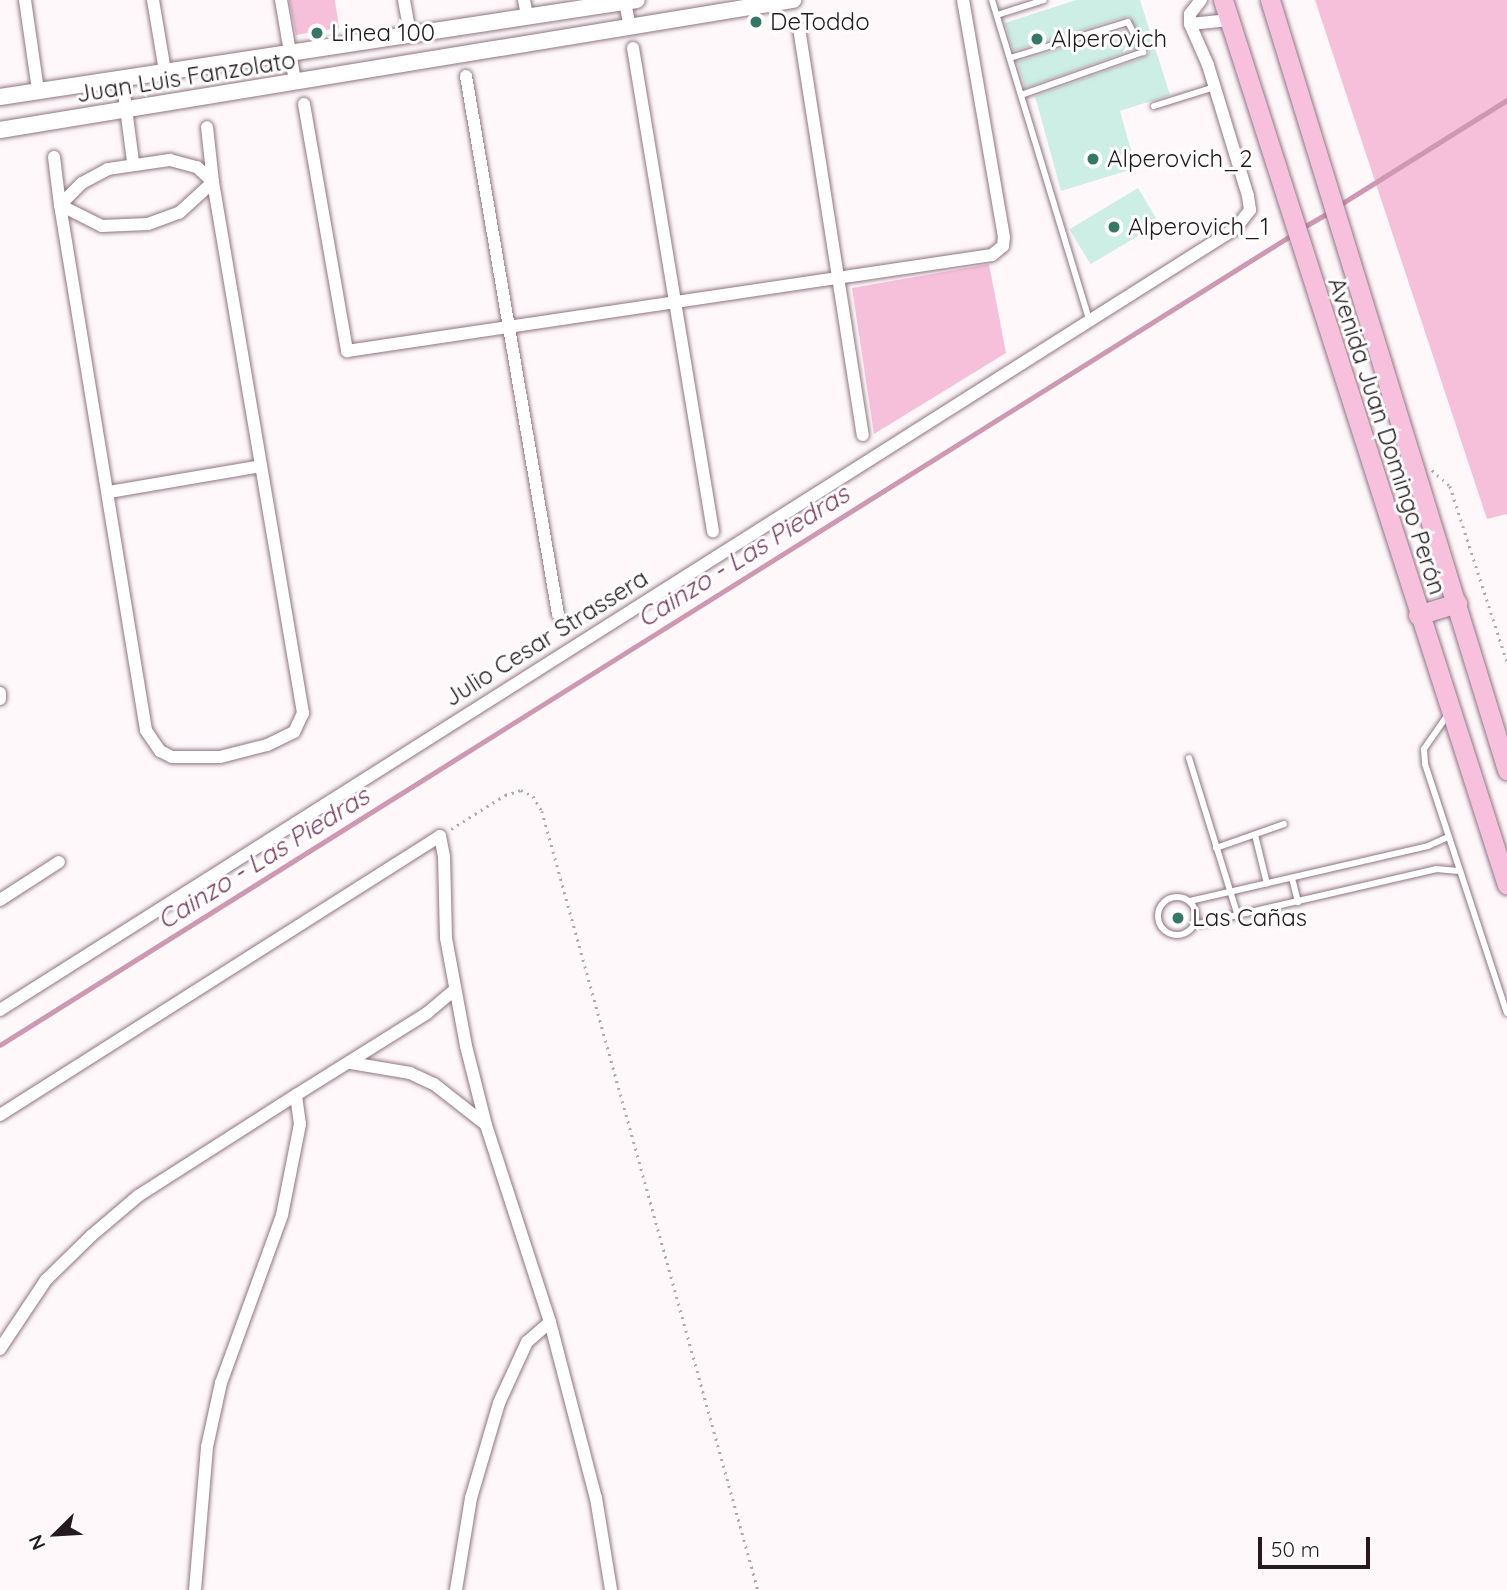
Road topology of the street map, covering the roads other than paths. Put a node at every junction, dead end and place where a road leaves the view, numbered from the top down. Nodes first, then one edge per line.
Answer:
1 (24, 0) edge
2 (153, 0) edge
3 (281, 0) edge
4 (404, 0) edge
5 (793, 0) edge
6 (963, 0) edge
7 (992, 0) edge
8 (1044, 0) edge
9 (1201, 0) edge
10 (1223, 0) edge
11 (1270, 0) edge
12 (631, 1) edge
13 (525, 8) edge
14 (997, 15) junction
15 (1230, 20) junction
16 (1190, 24) junction
17 (630, 28) junction
18 (799, 28) dead end
19 (410, 34) junction
20 (633, 48) dead end
21 (290, 53) junction
22 (1010, 58) junction
23 (165, 71) junction
24 (466, 76) dead end
25 (122, 78) junction
26 (295, 81) junction
27 (1215, 87) junction
28 (38, 90) junction
29 (1021, 95) junction
30 (0, 97) edge
31 (304, 104) dead end
32 (1154, 106) dead end
33 (125, 110) junction
34 (207, 127) dead end
35 (0, 130) edge
36 (54, 157) dead end
37 (133, 163) junction
38 (213, 182) junction
39 (60, 205) junction
40 (838, 278) junction
41 (675, 303) junction
42 (1088, 320) junction
43 (509, 328) junction
44 (863, 435) dead end
45 (261, 466) junction
46 (108, 492) junction
47 (713, 531) dead end
48 (1457, 603) junction
49 (558, 614) dead end
50 (1418, 615) junction
51 (0, 693) edge
52 (0, 699) edge
53 (1450, 712) junction
54 (1189, 758) dead end
55 (1507, 770) edge
56 (1284, 824) dead end
57 (1255, 835) junction
58 (1448, 837) junction
59 (1500, 840) edge
60 (1216, 848) junction
61 (59, 862) dead end
62 (1459, 871) junction
63 (1292, 878) junction
64 (1267, 884) junction
65 (1507, 885) edge
66 (1229, 892) junction
67 (0, 900) edge
68 (1190, 901) junction
69 (1298, 902) junction
70 (1238, 916) junction
71 (1194, 925) junction
72 (454, 990) junction
73 (0, 1010) edge
74 (1507, 1013) edge
75 (351, 1063) junction
76 (296, 1095) junction
77 (0, 1115) edge
78 (486, 1125) junction
79 (550, 1322) junction
80 (0, 1349) edge
81 (195, 1590) edge
82 (456, 1590) edge
83 (611, 1590) edge

1 - 28 street
2 - 23 street
3 - 21 street
4 - 19 street
5 - 17 street, Juan Luis Fanzolato
6 - 40 street
7 - 14 lane
8 - 14 lane
9 - 16 street
10 - 15 main road, Avenida Juan Domingo Perón
11 - 48 main road, Avenida Juan Domingo Perón
12 - 13 street, Juan Luis Fanzolato
12 - 17 street
13 - 19 street, Juan Luis Fanzolato
14 - 22 lane
15 - 16 street
15 - 50 main road, Avenida Juan Domingo Perón
16 - 27 street
17 - 26 street, Juan Luis Fanzolato
18 - 40 street
19 - 21 street, Juan Luis Fanzolato
20 - 41 street
21 - 23 street, Juan Luis Fanzolato
21 - 26 street
22 - 29 lane
22 - 29 lane
23 - 25 street, Juan Luis Fanzolato
24 - 43 street
25 - 28 street, Juan Luis Fanzolato
25 - 33 street
26 - 33 street, Juan Luis Fanzolato
27 - 32 lane
27 - 42 street, Julio Cesar Strassera
28 - 30 street, Juan Luis Fanzolato
29 - 42 lane
31 - 43 street
33 - 35 street, Juan Luis Fanzolato
33 - 37 street
34 - 38 street
36 - 39 street
37 - 38 street
37 - 39 street
38 - 39 street
38 - 45 street
39 - 46 street
40 - 41 street
40 - 44 street
41 - 43 street
41 - 47 street
42 - 73 street, Julio Cesar Strassera
43 - 49 street
45 - 46 street
45 - 46 street
48 - 50 main road
48 - 55 main road, Avenida Juan Domingo Perón
50 - 53 main road, Avenida Juan Domingo Perón
51 - 52 street
53 - 58 lane
53 - 59 main road, Avenida Juan Domingo Perón
54 - 60 lane
56 - 57 lane
57 - 60 lane
57 - 64 lane
58 - 62 lane
58 - 63 lane
59 - 65 main road, Avenida Juan Domingo Perón
60 - 66 lane
61 - 67 street
62 - 69 lane
62 - 74 lane
63 - 64 lane
63 - 69 lane
64 - 66 lane
66 - 68 lane
66 - 70 lane
68 - 71 lane
68 - 71 lane
69 - 70 lane
70 - 71 lane
72 - 75 street
72 - 77 street
72 - 78 street
75 - 76 street
75 - 78 street
76 - 80 street
76 - 81 street
78 - 79 street
79 - 82 street
79 - 83 street

